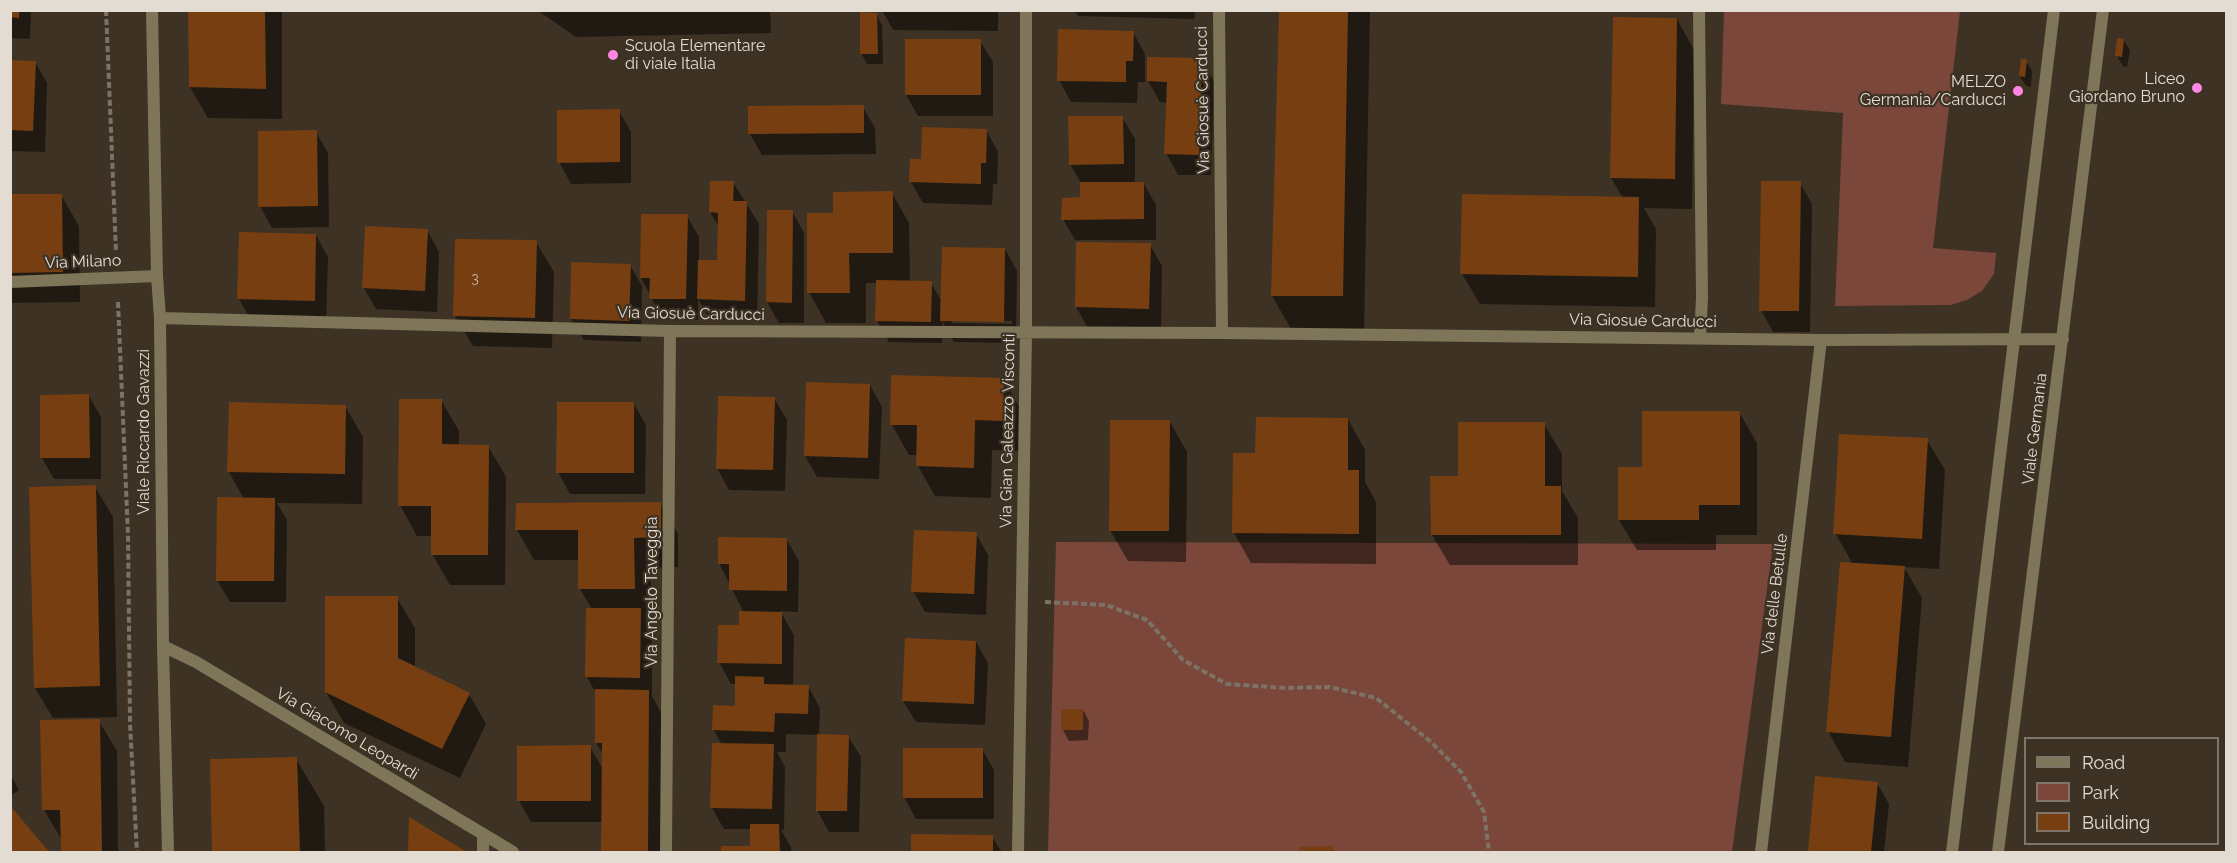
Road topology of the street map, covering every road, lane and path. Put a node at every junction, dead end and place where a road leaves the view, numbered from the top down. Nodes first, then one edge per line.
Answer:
1 (106, 10) edge
2 (152, 10) edge
3 (1026, 10) edge
4 (1219, 10) edge
5 (1699, 10) edge
6 (2054, 10) edge
7 (2103, 10) edge
8 (157, 276) junction
9 (117, 277) junction
10 (10, 282) edge
11 (160, 318) junction
12 (670, 331) junction
13 (1026, 332) junction
14 (1222, 333) junction
15 (1700, 338) junction
16 (2014, 339) junction
17 (2063, 339) junction
18 (1821, 340) junction
19 (1021, 601) junction
20 (163, 645) junction
21 (483, 834) junction
22 (137, 852) edge
23 (168, 852) edge
24 (483, 852) edge
25 (513, 852) edge
26 (666, 852) edge
27 (1018, 852) edge
28 (1489, 852) edge
29 (1761, 852) edge
30 (1952, 852) edge
31 (1998, 852) edge

1 - 9 path
2 - 8 street, Viale Riccardo Gavazzi
3 - 13 street, Via Gian Galeazzo Visconti
4 - 14 street, Via Giosuè Carducci
5 - 15 street
6 - 16 street, Viale Germania
7 - 17 street, Viale Germania
8 - 9 street, Via Milano
8 - 11 street, Viale Riccardo Gavazzi
9 - 10 street, Via Milano
9 - 22 path
11 - 12 street, Via Giosuè Carducci
11 - 20 street, Viale Riccardo Gavazzi
12 - 13 street, Via Giosuè Carducci
12 - 26 street, Via Angelo Taveggia
13 - 14 street, Via Giosuè Carducci
13 - 19 street, Via Gian Galeazzo Visconti
14 - 15 street, Via Giosuè Carducci
15 - 18 street, Via Giosuè Carducci
16 - 17 street, Via Giosuè Carducci
16 - 18 street, Via Giosuè Carducci
16 - 30 street, Viale Germania
17 - 31 street, Viale Germania
18 - 29 street, Via delle Betulle
19 - 27 street, Via Gian Galeazzo Visconti
19 - 28 path
20 - 21 street, Via Giacomo Leopardi
20 - 23 street, Viale Riccardo Gavazzi
21 - 24 street
21 - 25 street, Via Giacomo Leopardi

